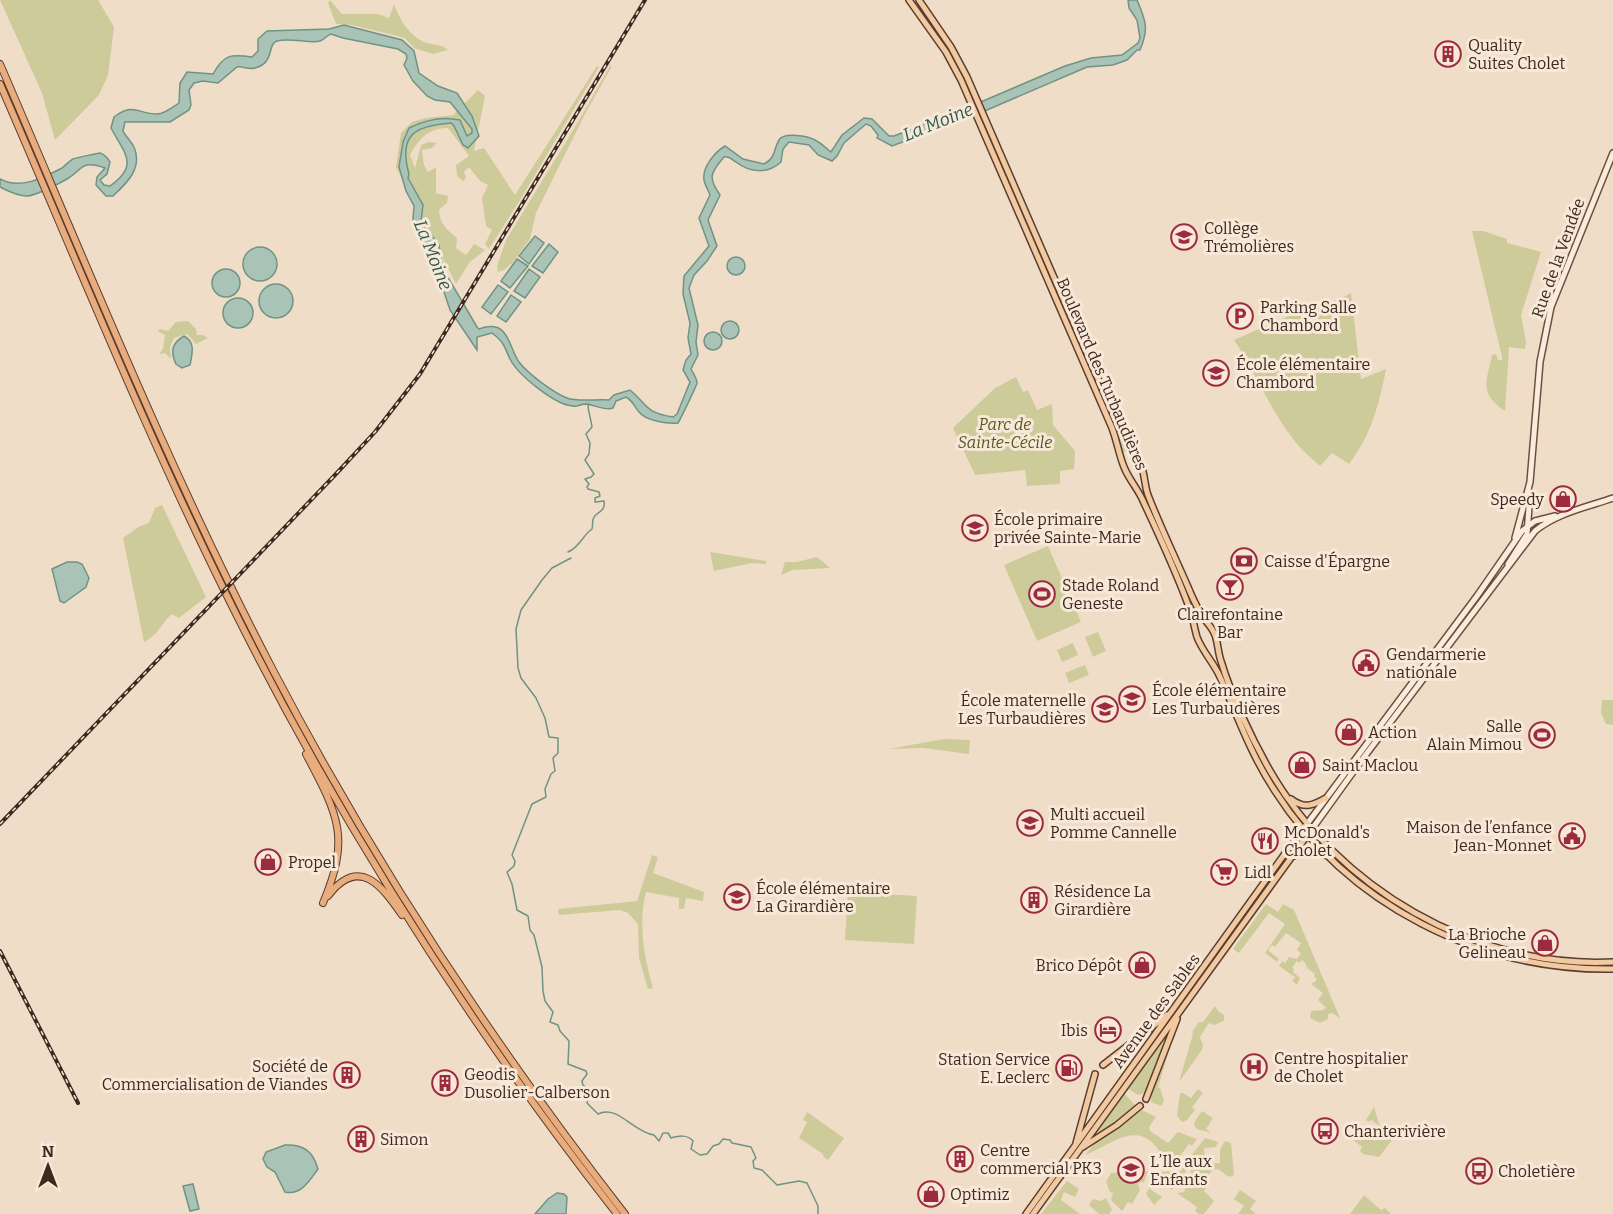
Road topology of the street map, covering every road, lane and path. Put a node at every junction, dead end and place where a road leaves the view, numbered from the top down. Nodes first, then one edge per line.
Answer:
1 (909, 0) edge
2 (919, 0) edge
3 (0, 64) edge
4 (0, 84) edge
5 (973, 97) junction
6 (1613, 153) edge
7 (1035, 242) junction
8 (1530, 482) junction
9 (1613, 498) edge
10 (1565, 514) junction
11 (1521, 518) junction
12 (1528, 527) junction
13 (1535, 531) junction
14 (1514, 542) junction
15 (1502, 574) junction
16 (301, 737) junction
17 (1285, 794) junction
18 (1326, 798) junction
19 (1307, 824) junction
20 (1312, 829) junction
21 (1303, 830) junction
22 (1307, 836) junction
23 (1292, 856) junction
24 (1328, 857) junction
25 (416, 931) junction
26 (1613, 962) edge
27 (1613, 969) edge
28 (1185, 1004) junction
29 (1173, 1010) junction
30 (1103, 1065) dead end
31 (1095, 1074) dead end
32 (1121, 1087) junction
33 (1146, 1099) dead end
34 (1140, 1106) dead end
35 (1077, 1148) junction
36 (617, 1214) edge
37 (626, 1214) edge
38 (1026, 1214) edge
39 (1033, 1214) edge

1 - 5 main road
2 - 5 main road
3 - 37 highway
4 - 16 highway
5 - 7 main road
6 - 8 main road, Rue de la Vendée
7 - 17 main road, Boulevard des Turbaudières
7 - 21 main road, Boulevard des Turbaudières
8 - 11 main road, Rue de la Vendée
8 - 12 main road, Rue de la Vendée
9 - 10 main road
10 - 12 main road
10 - 13 main road
11 - 12 main road
11 - 14 main road, Rue de la Vendée
12 - 13 main road
12 - 14 main road
12 - 15 main road
13 - 15 main road
14 - 18 main road
15 - 20 main road
16 - 25 highway
16 - 25 highway
17 - 18 main road
17 - 19 main road, Boulevard des Turbaudières
18 - 19 main road
19 - 20 main road, Boulevard des Turbaudières
19 - 21 main road, Avenue des Sables
20 - 22 main road, Avenue des Sables
20 - 26 main road, Boulevard des Turbaudières
21 - 22 main road, Boulevard des Turbaudières
21 - 29 main road, Avenue des Sables
22 - 23 main road, Avenue des Sables
22 - 24 main road, Boulevard des Turbaudières
23 - 24 main road
23 - 28 main road, Avenue des Sables
24 - 27 main road, Boulevard des Turbaudières
25 - 36 highway
28 - 32 main road, Avenue des Sables
28 - 33 main road
29 - 30 main road
29 - 32 main road, Avenue des Sables
31 - 35 main road
32 - 35 main road, Avenue des Sables
34 - 35 main road
35 - 38 main road, Avenue des Sables
35 - 39 main road, Avenue des Sables

